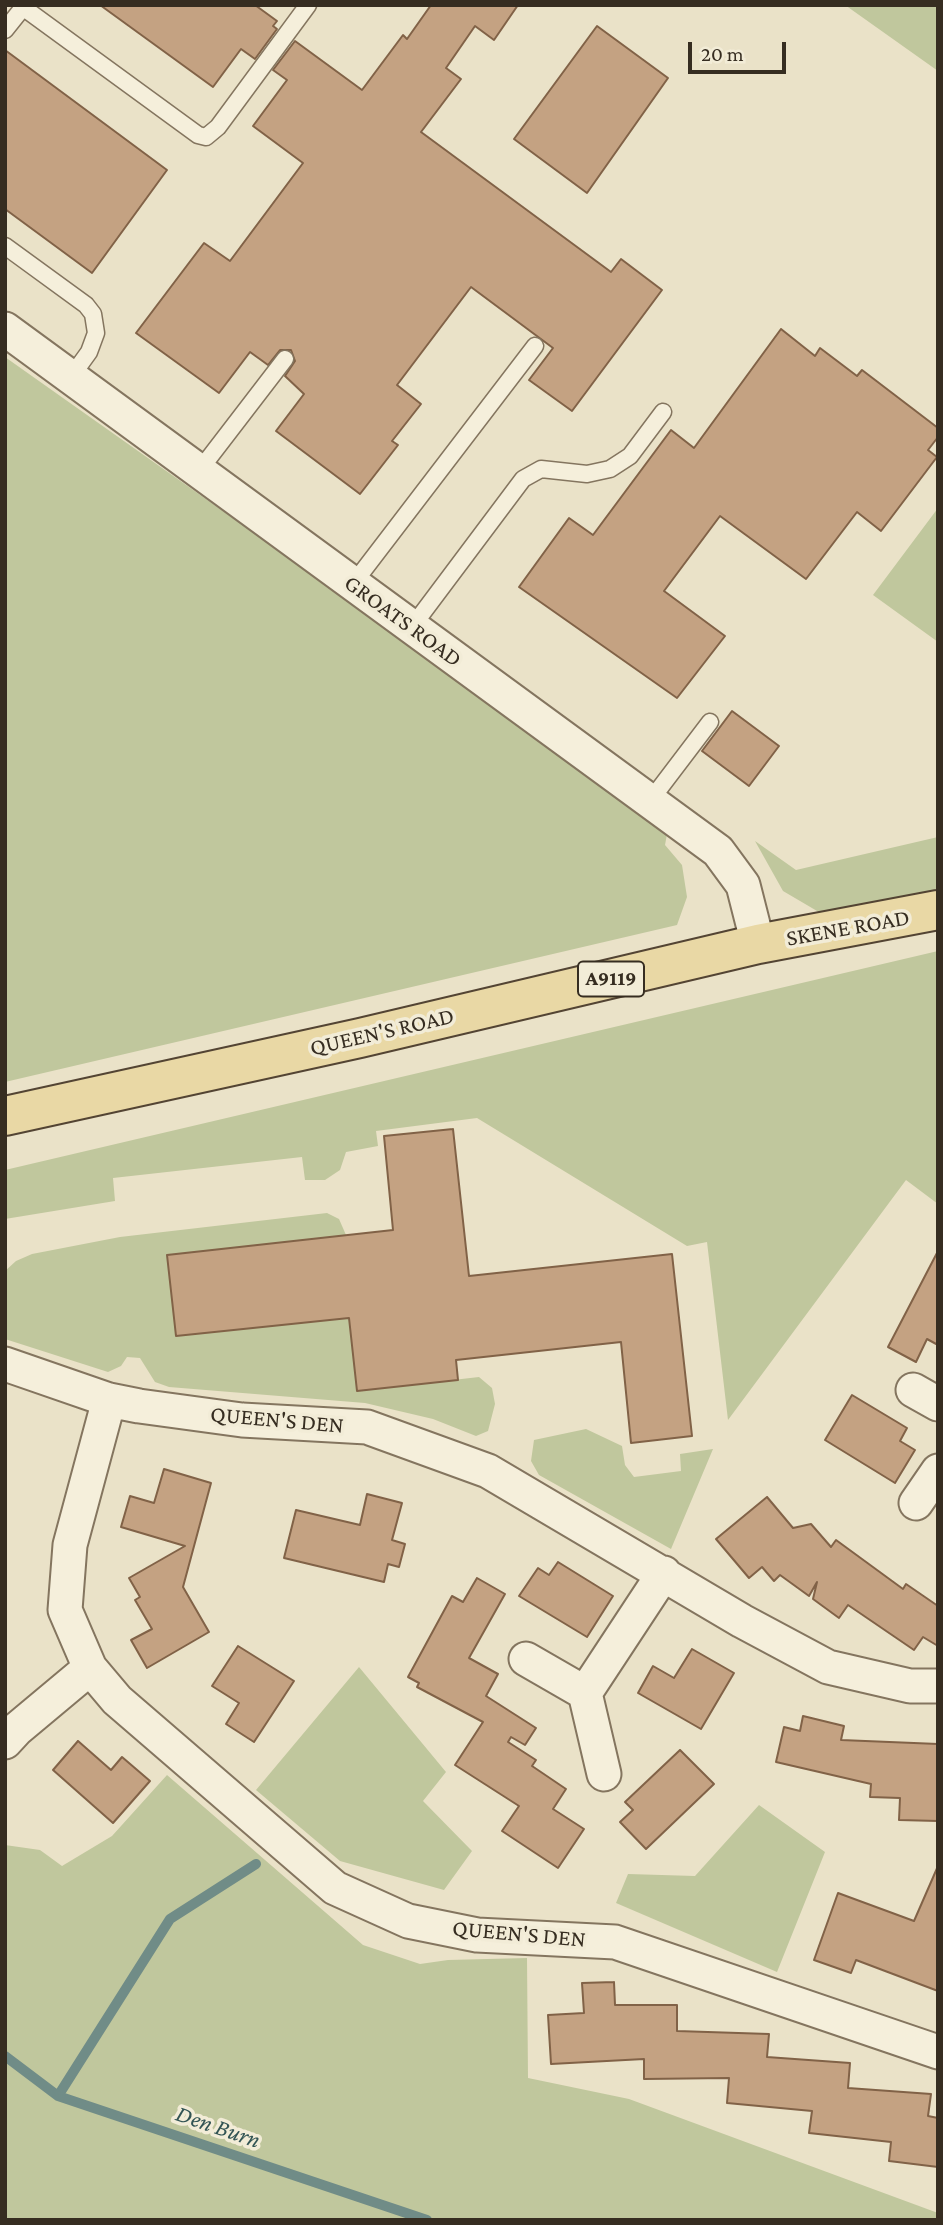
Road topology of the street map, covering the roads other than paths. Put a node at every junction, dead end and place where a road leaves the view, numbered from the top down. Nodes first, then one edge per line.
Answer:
1 (308, 5) edge
2 (24, 6) edge
3 (5, 30) edge
4 (5, 246) edge
5 (5, 329) edge
6 (535, 346) dead end
7 (285, 359) dead end
8 (71, 377) junction
9 (663, 412) dead end
10 (199, 471) junction
11 (353, 584) junction
12 (412, 627) junction
13 (710, 722) dead end
14 (650, 801) junction
15 (938, 910) edge
16 (758, 944) junction
17 (5, 1115) edge
18 (5, 1364) edge
19 (109, 1400) junction
20 (938, 1471) edge
21 (916, 1503) dead end
22 (664, 1573) junction
23 (526, 1659) dead end
24 (90, 1668) junction
25 (938, 1686) edge
26 (585, 1693) junction
27 (9, 1730) edge
28 (604, 1774) dead end
29 (938, 2052) edge

1 - 2 lane
2 - 3 lane
4 - 8 lane
5 - 8 street, GROATS ROAD
6 - 11 lane
7 - 10 lane
8 - 10 street, GROATS ROAD
9 - 12 lane
10 - 11 street, GROATS ROAD
11 - 12 street, GROATS ROAD
12 - 14 street, GROATS ROAD
13 - 14 lane
14 - 16 street, GROATS ROAD
15 - 16 main road, SKENE ROAD / A9119
16 - 17 main road, QUEEN'S ROAD / A9119
18 - 19 street, QUEEN'S DEN
19 - 22 street, QUEEN'S DEN
19 - 24 street, QUEEN'S DEN
20 - 21 street
22 - 25 street, QUEEN'S DEN
22 - 26 street
23 - 26 street
24 - 27 street
24 - 29 street, QUEEN'S DEN
26 - 28 street

